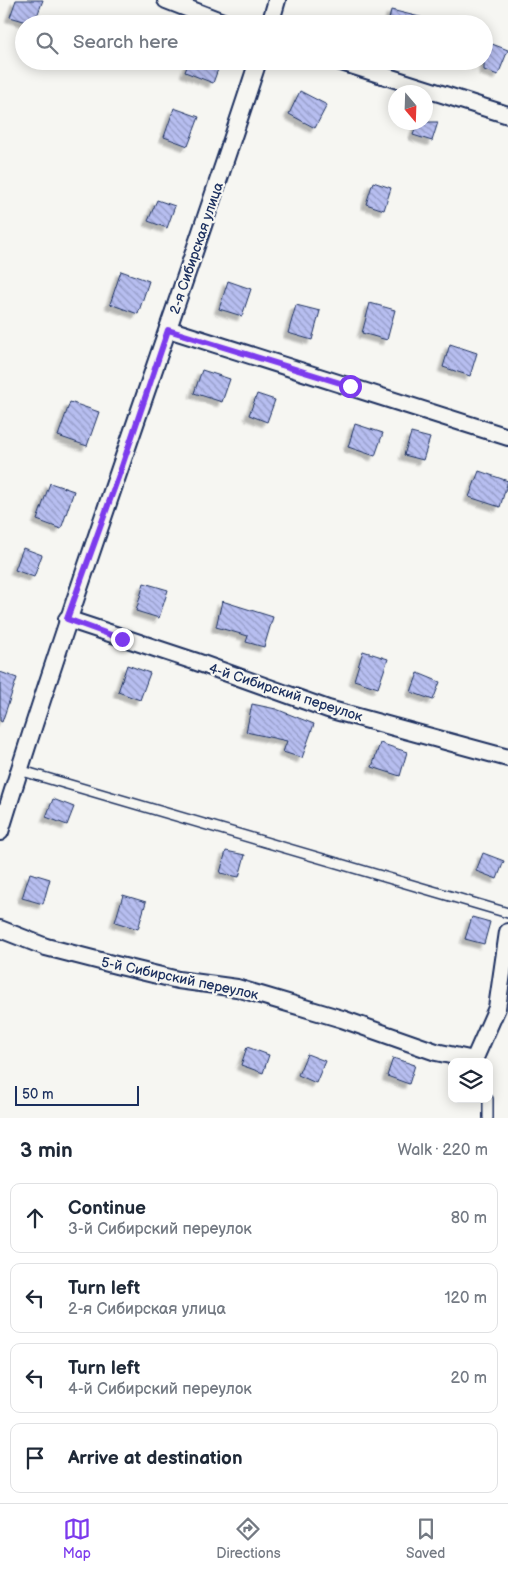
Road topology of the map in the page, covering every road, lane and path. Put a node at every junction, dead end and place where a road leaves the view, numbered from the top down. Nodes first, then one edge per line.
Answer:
1 (166, 0) edge
2 (277, 0) edge
3 (205, 15) edge
4 (273, 15) edge
5 (255, 70) edge
6 (366, 70) edge
7 (508, 115) edge
8 (168, 330) junction
9 (508, 437) edge
10 (67, 619) junction
11 (508, 758) edge
12 (19, 770) junction
13 (0, 832) edge
14 (508, 913) edge
15 (0, 929) edge
16 (508, 932) edge
17 (462, 1058) edge
18 (476, 1058) edge
19 (488, 1103) edge
20 (488, 1118) edge

1 - 3 street
2 - 4 street
5 - 8 street, 2-я Сибирская улица
6 - 7 street
8 - 9 street
8 - 10 street, 2-я Сибирская улица
10 - 11 street, 4-й Сибирский переулок
10 - 12 street, 2-я Сибирская улица
12 - 13 street, 2-я Сибирская улица
12 - 14 lane
15 - 17 street, 5-й Сибирский переулок
16 - 18 street
19 - 20 lane

